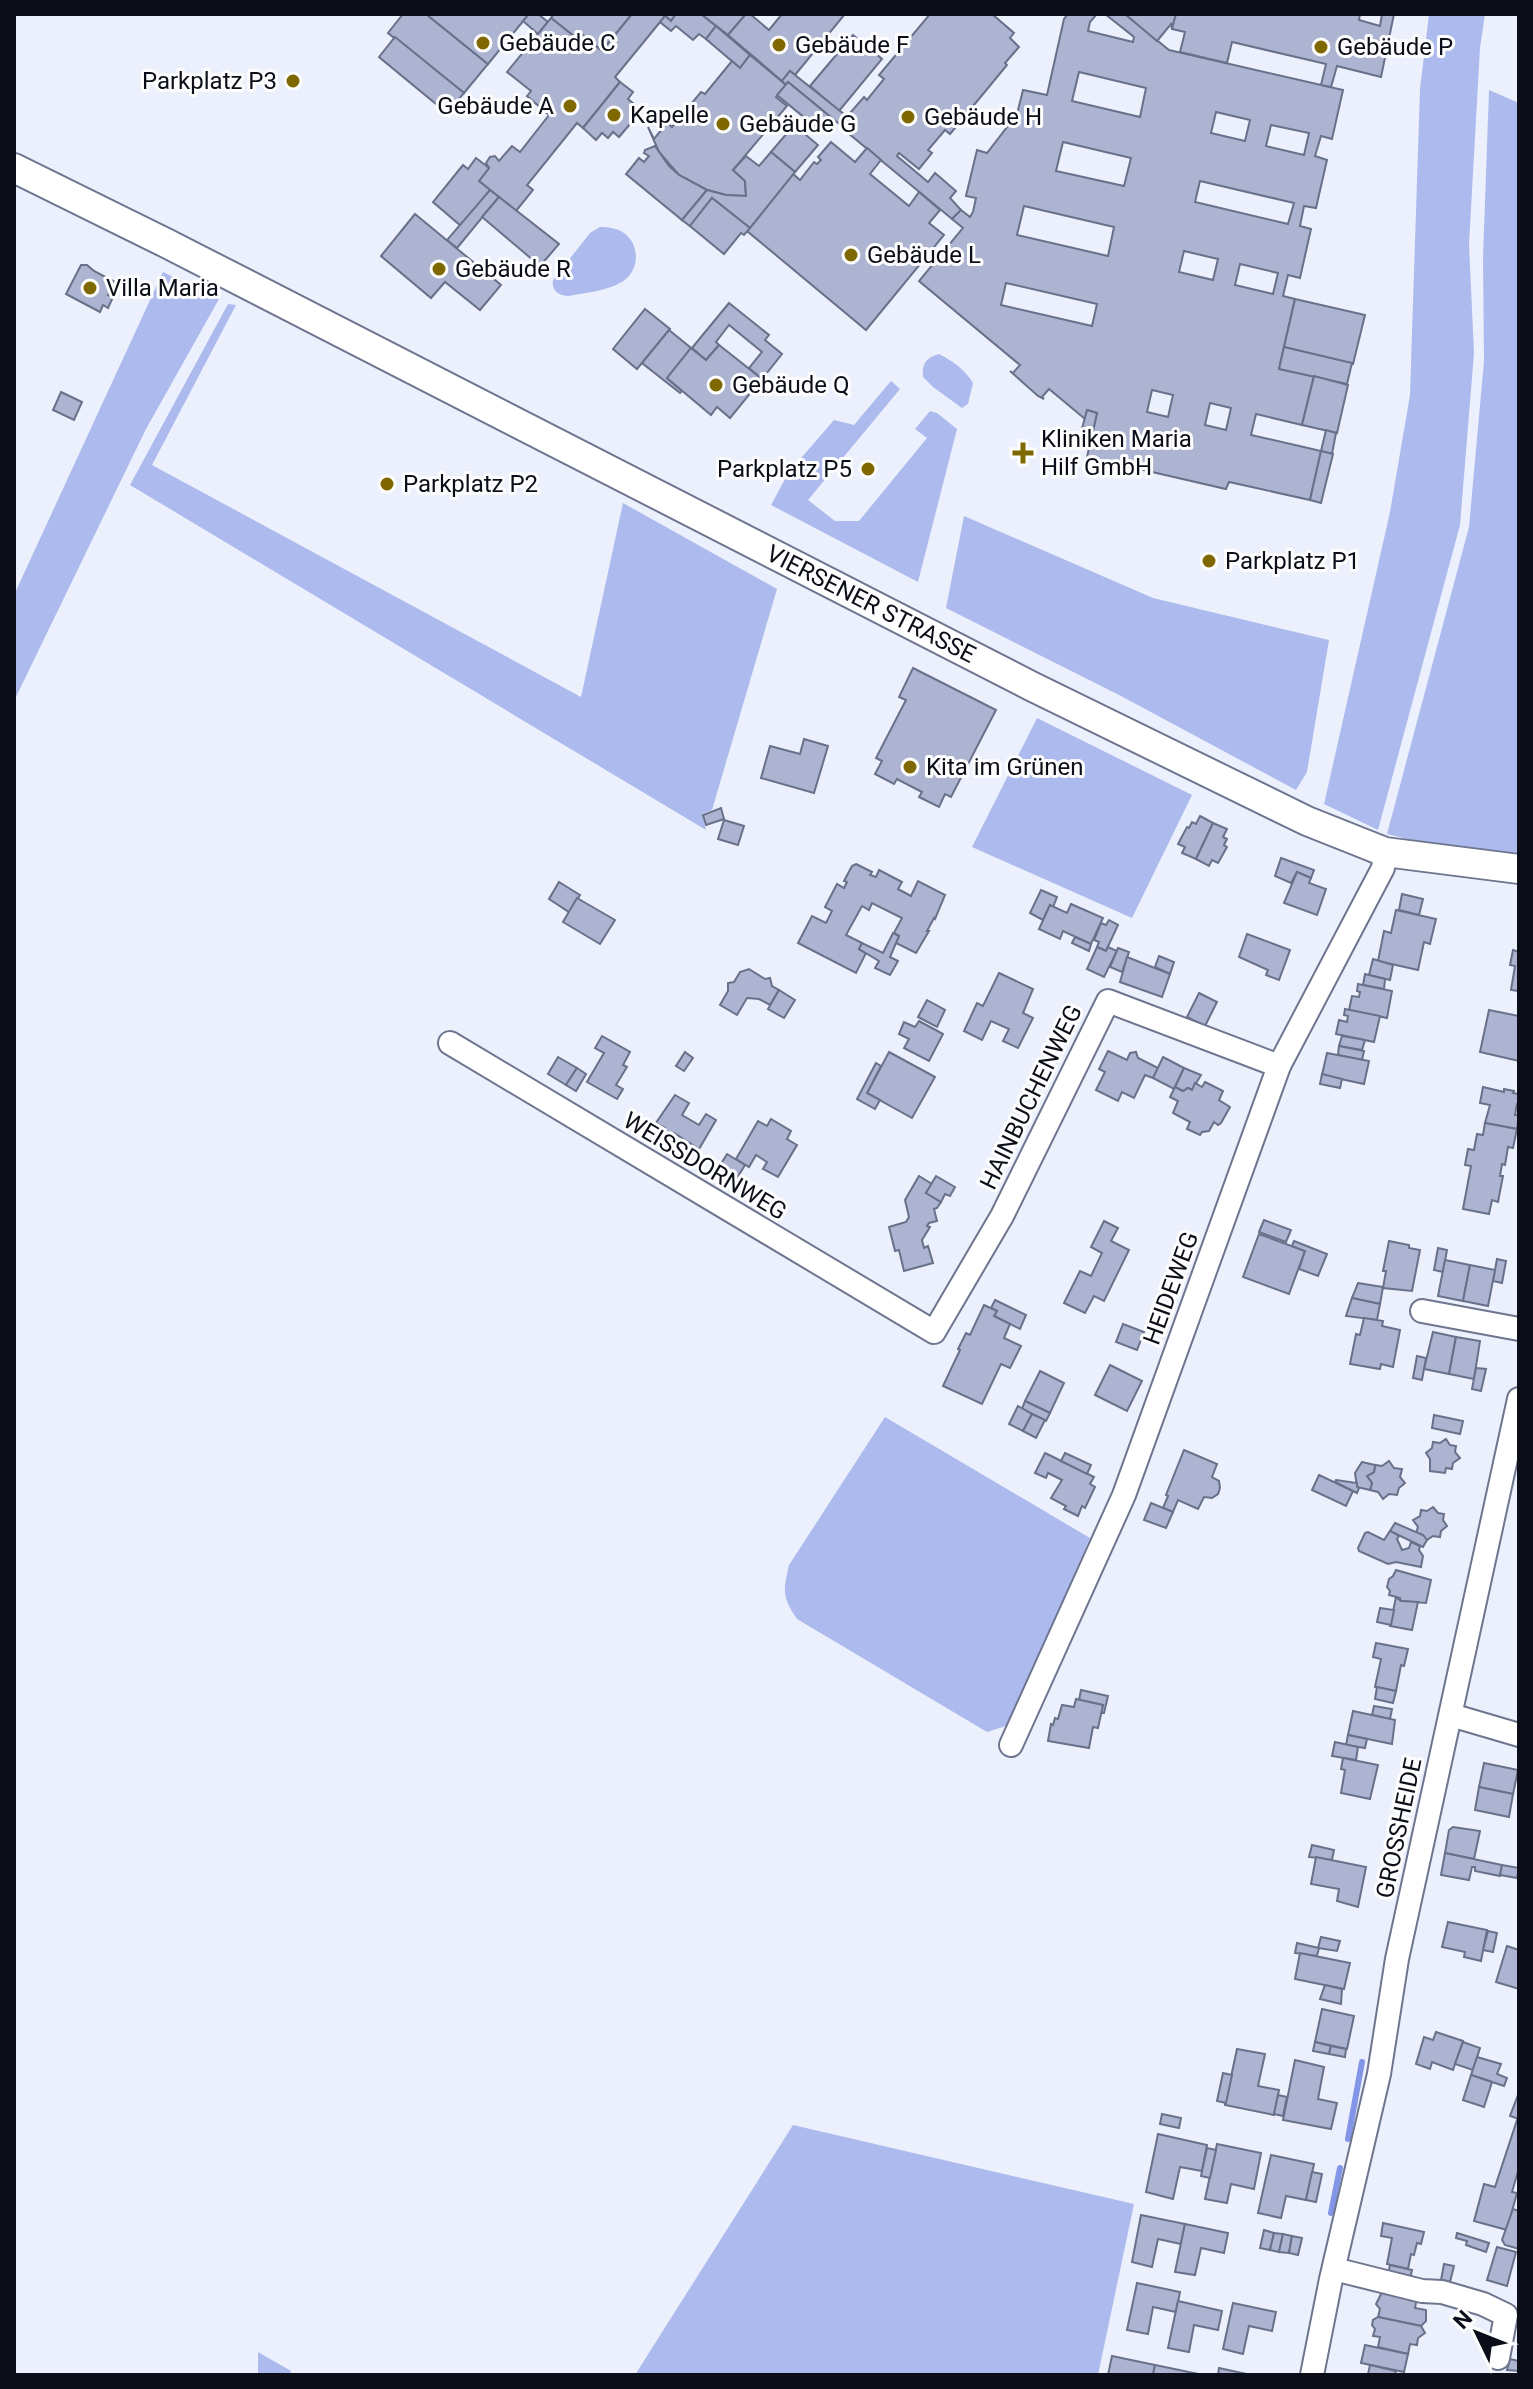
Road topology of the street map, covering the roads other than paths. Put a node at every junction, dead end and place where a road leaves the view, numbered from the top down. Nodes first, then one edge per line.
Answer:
1 (14, 168) edge
2 (1385, 852) junction
3 (1519, 869) edge
4 (450, 1043) dead end
5 (1279, 1066) junction
6 (1422, 1311) dead end
7 (1519, 1329) edge
8 (934, 1332) joint
9 (1519, 1399) edge
10 (1451, 1715) junction
11 (1519, 1735) edge
12 (1011, 1745) dead end
13 (1334, 2269) junction
14 (1498, 2358) dead end
15 (1312, 2375) edge

1 - 2 main road, VIERSENER STRASSE
2 - 3 main road, VIERSENER STRASSE
2 - 5 street, HEIDEWEG
4 - 8 street, WEISSDORNWEG
5 - 8 street, HAINBUCHENWEG
5 - 12 street, HEIDEWEG
6 - 7 street
9 - 10 street, GROSSHEIDE
10 - 11 street
10 - 13 street, GROSSHEIDE
13 - 14 street
13 - 15 street, GROSSHEIDE

